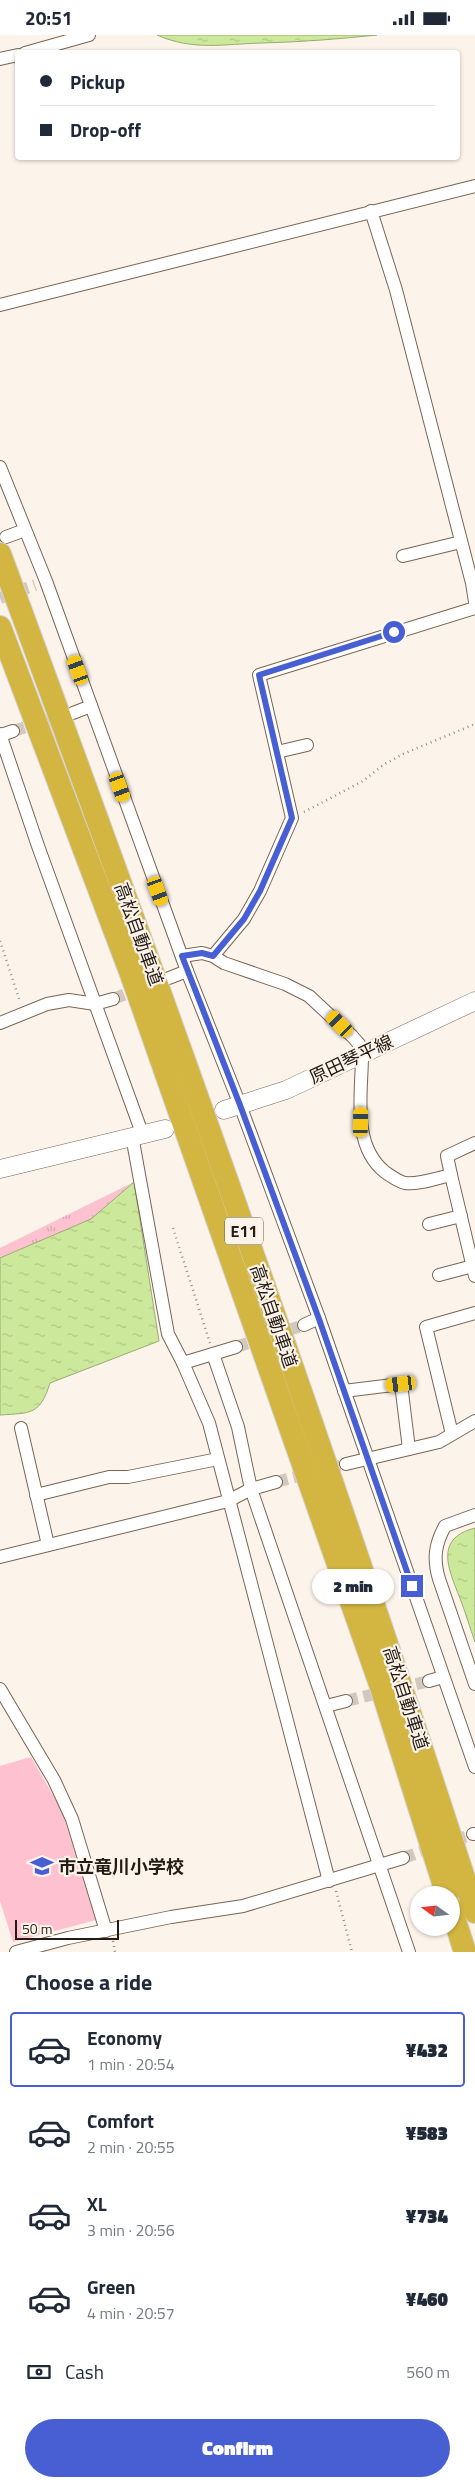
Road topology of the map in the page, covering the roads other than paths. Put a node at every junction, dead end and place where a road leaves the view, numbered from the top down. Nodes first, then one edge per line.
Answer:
1 (89, 35) edge
2 (36, 50) edge
3 (15, 56) edge
4 (0, 59) edge
5 (475, 186) edge
6 (371, 211) junction
7 (0, 305) edge
8 (0, 467) edge
9 (25, 530) junction
10 (461, 542) junction
11 (3, 546) edge
12 (403, 556) dead end
13 (474, 583) edge
14 (475, 602) edge
15 (475, 608) edge
16 (0, 627) edge
17 (91, 706) junction
18 (73, 713) tunnel mouth
19 (5, 733) edge
20 (308, 745) dead end
21 (277, 752) junction
22 (182, 956) junction
23 (213, 956) junction
24 (187, 971) junction
25 (169, 978) dead end
26 (113, 999) tunnel mouth
27 (475, 1001) edge
28 (96, 1004) junction
29 (0, 1023) edge
30 (362, 1055) junction
31 (232, 1108) junction
32 (165, 1129) dead end
33 (137, 1135) junction
34 (475, 1143) edge
35 (0, 1169) edge
36 (451, 1175) junction
37 (460, 1216) junction
38 (429, 1224) dead end
39 (474, 1271) edge
40 (439, 1275) dead end
41 (475, 1313) edge
42 (319, 1319) junction
43 (304, 1325) tunnel mouth
44 (236, 1347) tunnel mouth
45 (213, 1354) junction
46 (182, 1363) junction
47 (344, 1391) junction
48 (475, 1421) edge
49 (20, 1428) dead end
50 (452, 1434) junction
51 (409, 1449) junction
52 (367, 1458) junction
53 (218, 1459) junction
54 (346, 1464) tunnel mouth
55 (276, 1482) tunnel mouth
56 (251, 1489) junction
57 (36, 1495) junction
58 (228, 1501) junction
59 (475, 1515) edge
60 (48, 1545) junction
61 (0, 1557) edge
62 (443, 1677) junction
63 (428, 1681) tunnel mouth
64 (475, 1685) edge
65 (0, 1689) edge
66 (346, 1701) tunnel mouth
67 (326, 1706) junction
68 (475, 1767) edge
69 (403, 1858) tunnel mouth
70 (380, 1865) junction
71 (331, 1881) junction
72 (444, 1886) edge
73 (475, 1912) edge
74 (106, 1931) junction
75 (460, 1936) edge
76 (16, 1952) edge
77 (409, 1952) edge
78 (465, 1952) edge

1 - 2 street
3 - 4 street
5 - 6 street
6 - 7 street
6 - 10 street
8 - 9 street
9 - 11 street
9 - 17 street
10 - 12 street
10 - 13 street
11 - 73 highway, 高松自動車道 / E11
13 - 14 street
15 - 21 street
16 - 72 highway, 高松自動車道 / E11
17 - 18 street
17 - 22 street
19 - 28 street
20 - 21 street
21 - 23 street
22 - 23 street
22 - 24 street
23 - 30 street
24 - 25 street
24 - 31 street
26 - 28 street
27 - 30 main road, 原田琴平線
28 - 29 street
28 - 33 street
30 - 31 main road, 原田琴平線
30 - 36 street
31 - 42 street
32 - 33 main road
33 - 35 main road
33 - 46 street
34 - 36 street
36 - 37 street
37 - 38 street
37 - 39 street
39 - 40 street
41 - 50 street
42 - 43 street
42 - 47 street
44 - 45 street
45 - 46 street
45 - 56 street
46 - 53 street
47 - 51 street
47 - 52 street
48 - 50 street
49 - 57 street
50 - 51 street
51 - 52 street
52 - 54 street
52 - 62 street
53 - 57 street
53 - 58 street
55 - 56 street
56 - 58 street
56 - 67 street
57 - 60 street
58 - 60 street
58 - 71 street
59 - 64 street
60 - 61 street
62 - 63 street
62 - 68 street
65 - 74 street
66 - 67 street
67 - 70 street
69 - 70 street
70 - 71 street
70 - 77 street
71 - 74 street
74 - 76 street
75 - 78 highway

